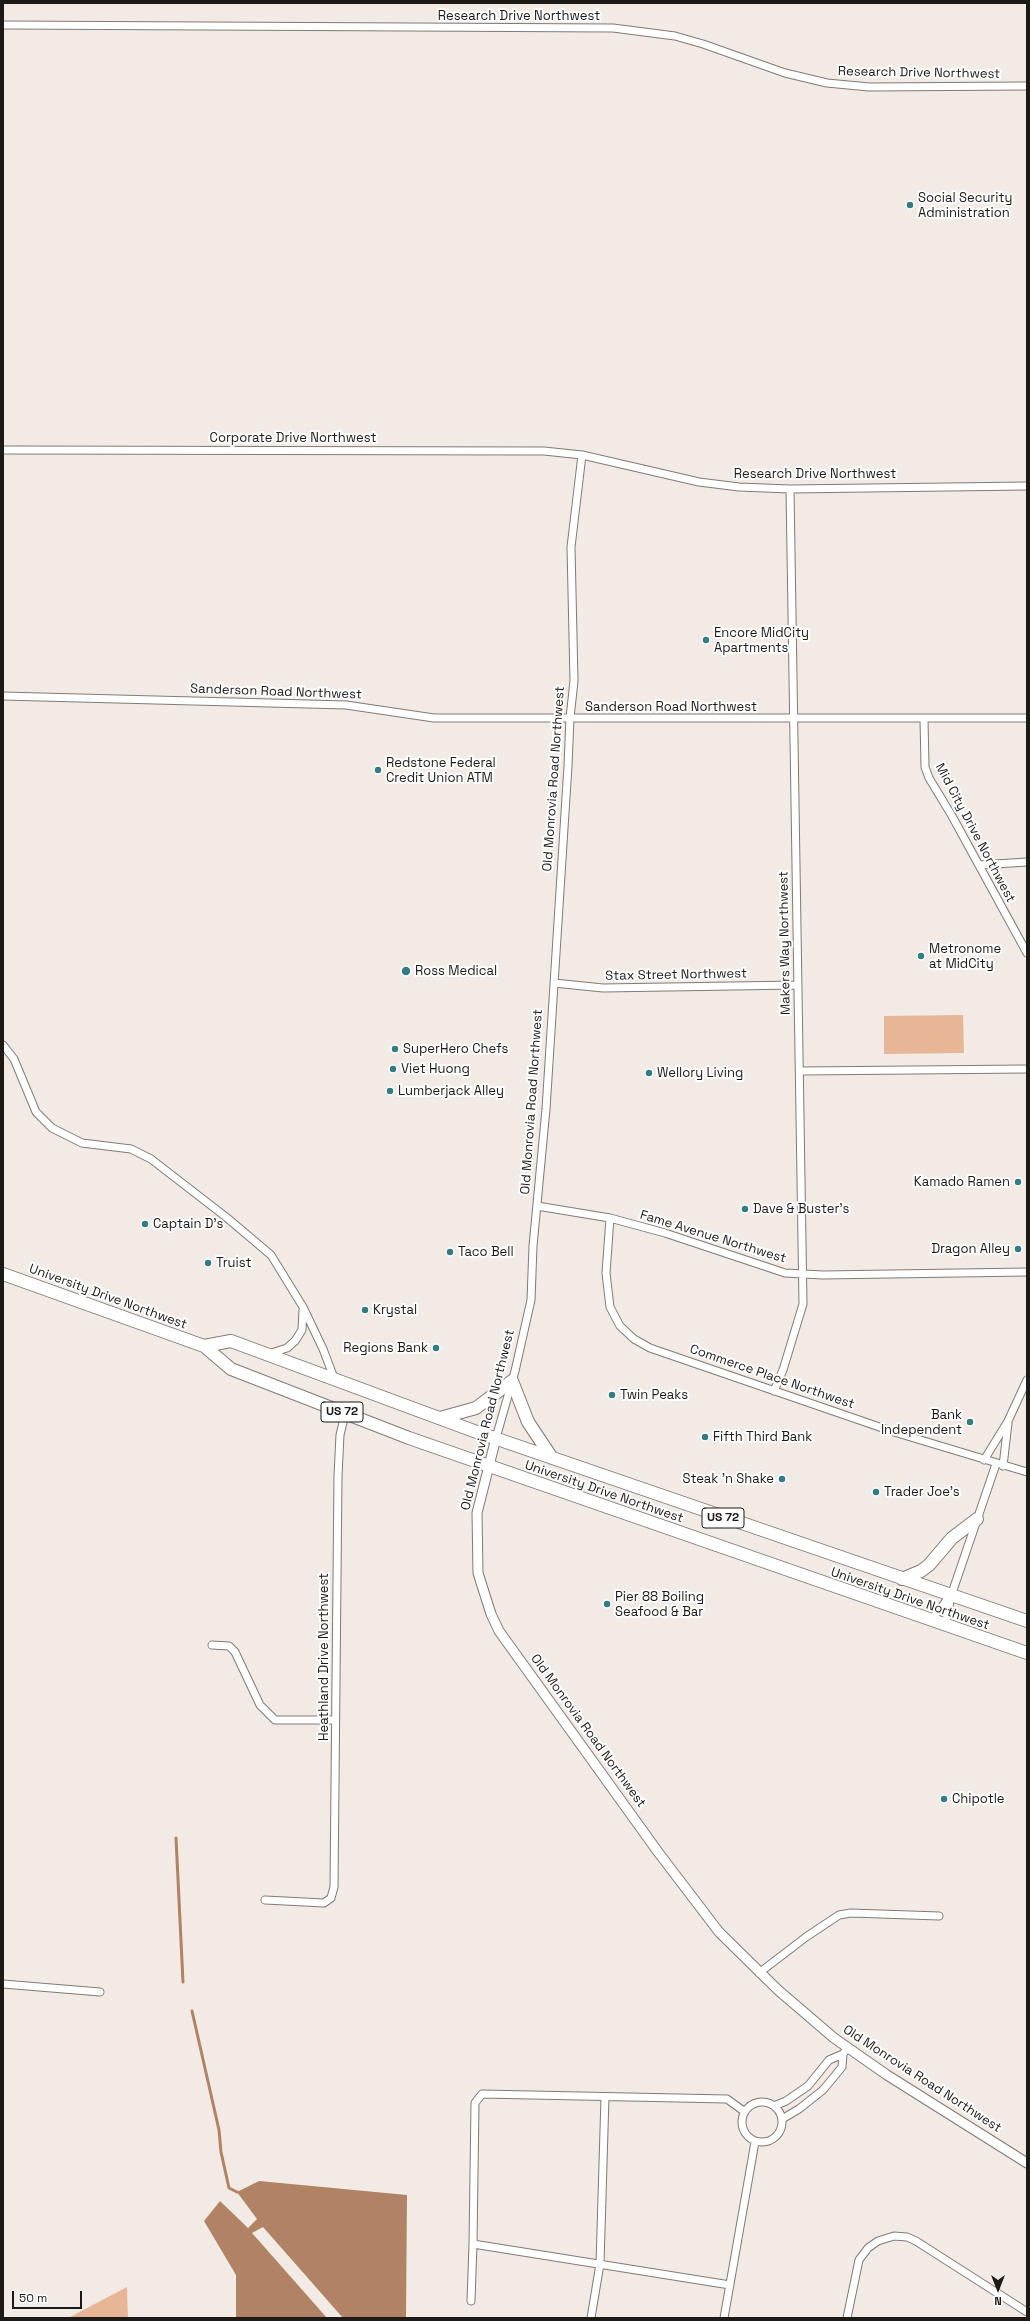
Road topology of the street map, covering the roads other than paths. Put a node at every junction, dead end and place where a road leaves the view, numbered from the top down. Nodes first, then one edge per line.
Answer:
1 (3, 25) edge
2 (1027, 86) edge
3 (3, 450) edge
4 (582, 455) junction
5 (1027, 486) edge
6 (790, 489) junction
7 (3, 696) edge
8 (570, 718) junction
9 (1027, 718) edge
10 (794, 719) junction
11 (924, 719) junction
12 (1027, 862) edge
13 (979, 866) junction
14 (1027, 954) edge
15 (554, 983) junction
16 (798, 985) junction
17 (3, 1045) edge
18 (1027, 1069) edge
19 (800, 1072) junction
20 (537, 1206) junction
21 (610, 1218) junction
22 (1027, 1272) edge
23 (3, 1274) edge
24 (802, 1274) junction
25 (303, 1307) junction
26 (204, 1346) junction
27 (267, 1354) junction
28 (334, 1378) junction
29 (1027, 1380) edge
30 (512, 1381) junction
31 (774, 1391) junction
32 (345, 1414) junction
33 (439, 1418) junction
34 (1008, 1421) junction
35 (496, 1438) junction
36 (553, 1458) junction
37 (984, 1460) junction
38 (1000, 1465) junction
39 (488, 1467) junction
40 (1027, 1472) edge
41 (977, 1519) junction
42 (902, 1579) junction
43 (951, 1596) junction
44 (931, 1621) junction
45 (1027, 1621) edge
46 (945, 1626) junction
47 (212, 1645) dead end
48 (1027, 1653) edge
49 (335, 1720) junction
50 (265, 1900) dead end
51 (939, 1916) dead end
52 (759, 1973) junction
53 (3, 1984) edge
54 (100, 1992) dead end
55 (845, 2050) junction
56 (605, 2097) junction
57 (774, 2106) junction
58 (745, 2112) junction
59 (782, 2119) junction
60 (755, 2142) junction
61 (1027, 2163) edge
62 (473, 2244) junction
63 (600, 2264) junction
64 (730, 2285) junction
65 (471, 2302) dead end
66 (1027, 2312) edge
67 (591, 2318) edge
68 (724, 2318) edge
69 (847, 2318) edge

1 - 2 street, Research Drive Northwest
3 - 4 street, Corporate Drive Northwest
4 - 6 street, Research Drive Northwest
4 - 8 street, Old Monrovia Road Northwest
5 - 6 street, Research Drive Northwest
6 - 10 street, Makers Way Northwest
7 - 8 street, Sanderson Road Northwest
8 - 10 street, Sanderson Road Northwest
8 - 15 street, Old Monrovia Road Northwest
9 - 11 street, Sanderson Road Northwest
10 - 11 street, Sanderson Road Northwest
10 - 16 street, Makers Way Northwest
11 - 13 street, Mid City Drive Northwest
12 - 13 street
13 - 14 street, Mid City Drive Northwest
15 - 16 street, Stax Street Northwest
15 - 20 street, Old Monrovia Road Northwest
16 - 19 street, Makers Way Northwest
17 - 25 street
18 - 19 street
19 - 24 street, Makers Way Northwest
20 - 21 street, Fame Avenue Northwest
20 - 30 street, Old Monrovia Road Northwest
21 - 24 street, Fame Avenue Northwest
21 - 31 street, Commerce Place Northwest
22 - 24 street, Fame Avenue Northwest
23 - 26 highway, University Drive Northwest / US 72
24 - 31 street, Makers Way Northwest
25 - 27 street
25 - 28 street
26 - 27 highway, University Drive Northwest / US 72
26 - 32 highway, University Drive Northwest / US 72
27 - 28 highway, University Drive Northwest / US 72
28 - 33 highway, University Drive Northwest / US 72
29 - 34 street
30 - 33 highway
30 - 35 street, Old Monrovia Road Northwest
30 - 36 highway
31 - 37 street, Commerce Place Northwest
32 - 39 highway, University Drive Northwest / US 72
32 - 49 street, Heathland Drive Northwest
33 - 35 highway, University Drive Northwest / US 72
34 - 37 street
34 - 38 street
35 - 36 highway, University Drive Northwest / US 72
35 - 39 street, Old Monrovia Road Northwest
36 - 42 highway, University Drive Northwest / US 72
37 - 38 street, Commerce Place Northwest
38 - 40 street, Commerce Place Northwest
38 - 41 street
39 - 44 highway, University Drive Northwest / US 72
39 - 52 street, Old Monrovia Road Northwest
41 - 42 highway
41 - 43 street
42 - 43 highway, University Drive Northwest / US 72
43 - 44 street
43 - 45 highway, University Drive Northwest / US 72
43 - 46 street
44 - 46 highway, University Drive Northwest / US 72
46 - 48 highway, University Drive Northwest / US 72
47 - 49 street
49 - 50 street, Heathland Drive Northwest
51 - 52 street
52 - 55 street, Old Monrovia Road Northwest
53 - 54 street
55 - 57 street
55 - 59 street
55 - 61 street, Old Monrovia Road Northwest
56 - 58 street
56 - 62 street
56 - 63 street
57 - 58 street
57 - 59 street
58 - 60 street
59 - 60 street
60 - 64 street
62 - 63 street
62 - 65 street
63 - 64 street
63 - 67 street
64 - 68 street
66 - 69 street

